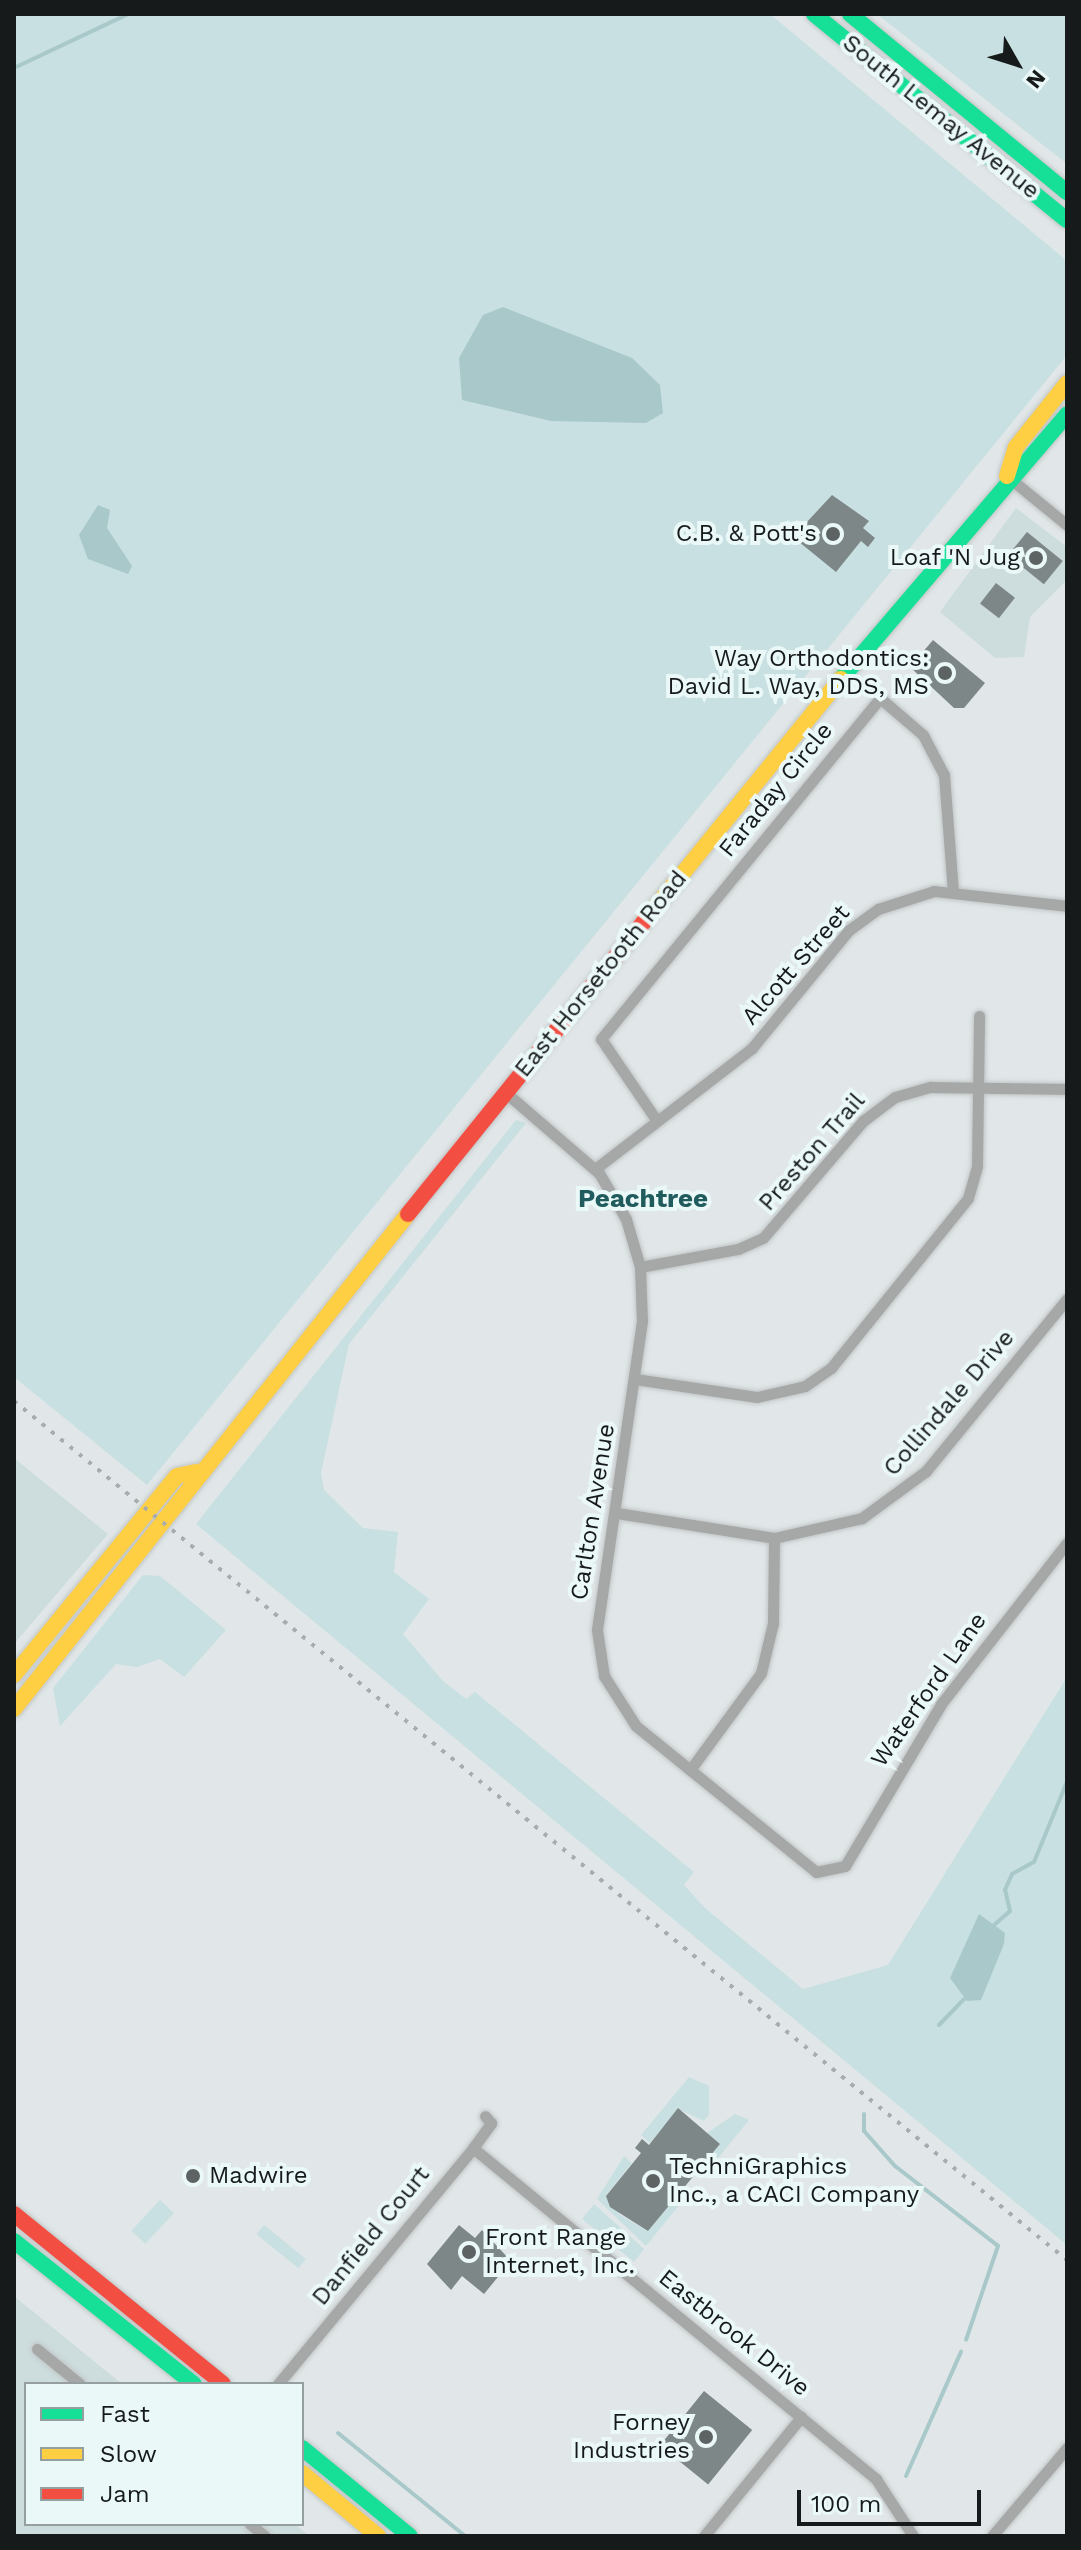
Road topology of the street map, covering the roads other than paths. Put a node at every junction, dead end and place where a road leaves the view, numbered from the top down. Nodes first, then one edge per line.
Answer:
1 (814, 14) edge
2 (850, 14) edge
3 (1067, 192) edge
4 (1067, 220) edge
5 (1067, 383) edge
6 (1067, 414) edge
7 (1007, 476) junction
8 (1067, 525) edge
9 (953, 891) junction
10 (1067, 906) edge
11 (979, 1016) dead end
12 (978, 1087) junction
13 (1067, 1089) edge
14 (505, 1092) junction
15 (657, 1121) junction
16 (595, 1169) junction
17 (640, 1267) junction
18 (1067, 1299) edge
19 (635, 1379) junction
20 (196, 1472) junction
21 (617, 1513) junction
22 (774, 1538) junction
23 (1067, 1543) edge
24 (14, 1675) edge
25 (14, 1709) edge
26 (690, 1770) junction
27 (839, 1870) joint
28 (485, 2116) dead end
29 (473, 2148) junction
30 (14, 2214) edge
31 (14, 2241) edge
32 (37, 2349) dead end
33 (78, 2382) edge
34 (191, 2382) edge
35 (221, 2382) edge
36 (280, 2382) edge
37 (801, 2417) junction
38 (1067, 2448) edge
39 (304, 2450) edge
40 (304, 2475) edge
41 (378, 2536) edge
42 (410, 2536) edge
43 (704, 2536) edge
44 (913, 2536) edge
45 (992, 2536) edge

1 - 4 main road, South Lemay Avenue
2 - 3 main road, South Lemay Avenue
5 - 7 main road, East Horsetooth Road
6 - 7 main road, East Horsetooth Road
7 - 8 street
7 - 14 main road, East Horsetooth Road
9 - 10 street, Alcott Street
9 - 15 street, Alcott Street
9 - 15 street, Faraday Circle
11 - 12 street
12 - 13 street, Preston Trail
12 - 17 street, Preston Trail
12 - 19 street
14 - 16 street, Carlton Avenue
14 - 20 main road, East Horsetooth Road
15 - 16 street, Alcott Street
16 - 17 street, Carlton Avenue
17 - 19 street, Carlton Avenue
18 - 22 street, Collindale Drive
19 - 21 street, Carlton Avenue
20 - 24 main road, East Horsetooth Road
20 - 25 main road, East Horsetooth Road
21 - 22 street, Collindale Drive
21 - 26 street, Carlton Avenue
22 - 26 street
23 - 27 street, Waterford Lane
26 - 27 street, Carlton Avenue
28 - 29 street, Danfield Court
29 - 36 street, Danfield Court
29 - 37 street, Eastbrook Drive
30 - 35 main road
31 - 34 main road
32 - 33 street
37 - 43 street
37 - 44 street, Eastbrook Drive
38 - 45 street
39 - 42 main road
40 - 41 main road

